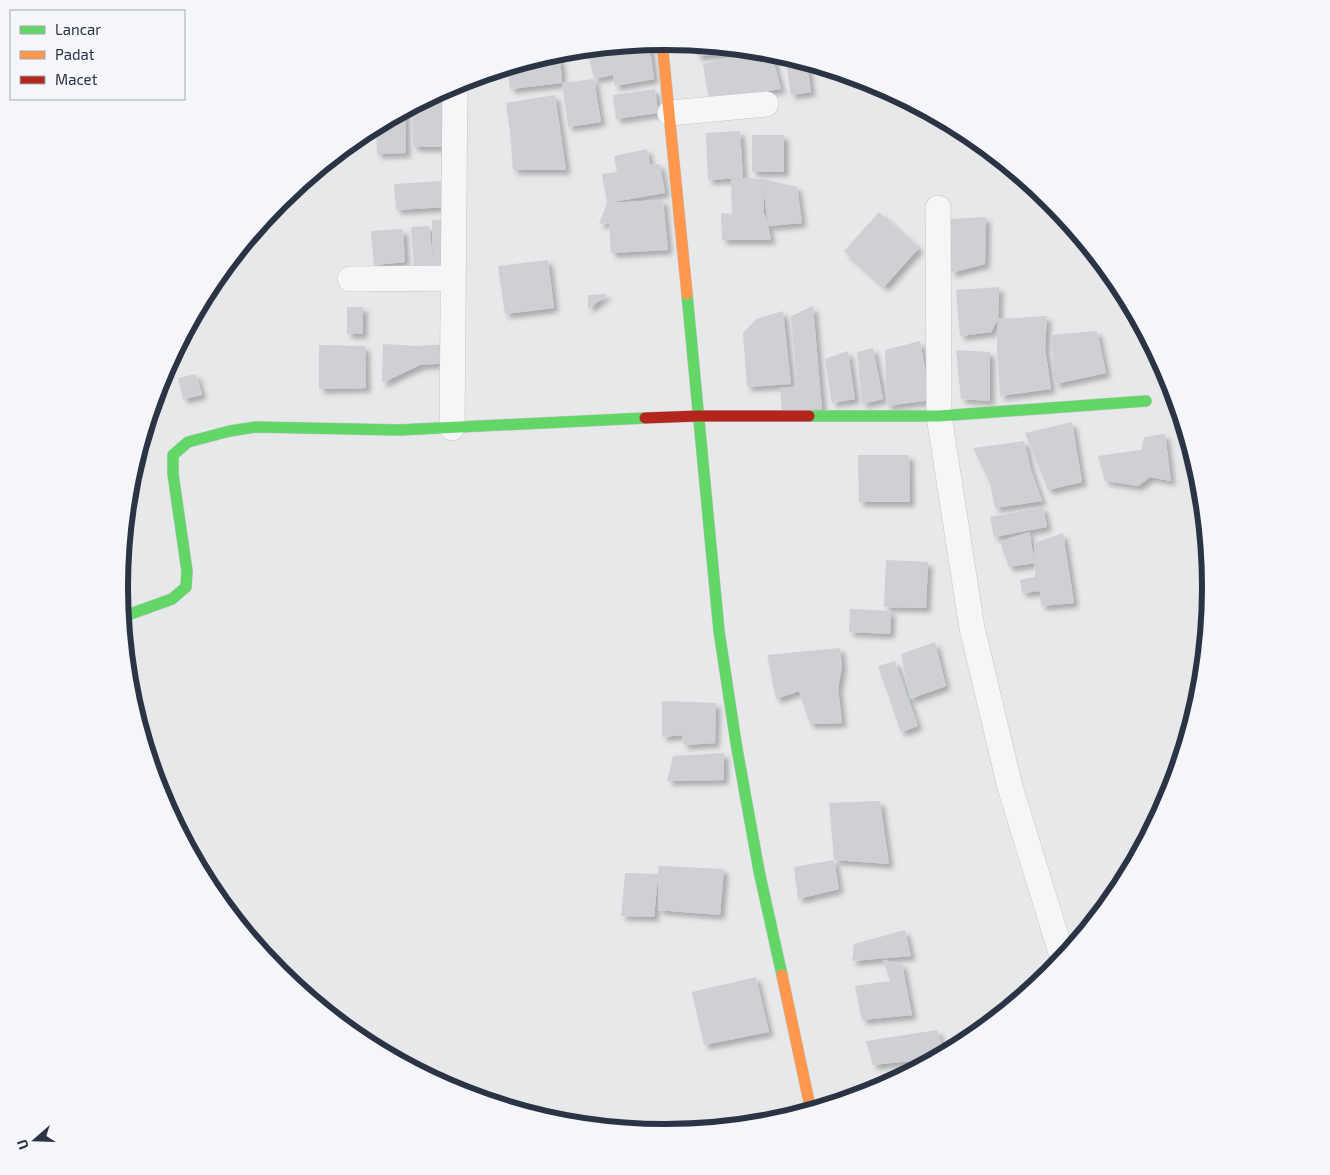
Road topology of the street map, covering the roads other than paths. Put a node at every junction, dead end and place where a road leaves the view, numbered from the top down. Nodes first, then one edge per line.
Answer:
1 (663, 50) edge
2 (456, 92) edge
3 (766, 104) dead end
4 (670, 113) junction
5 (938, 208) dead end
6 (453, 278) junction
7 (350, 279) dead end
8 (1146, 401) dead end
9 (698, 416) junction
10 (939, 416) junction
11 (452, 428) junction
12 (129, 614) edge
13 (1061, 951) edge
14 (809, 1105) edge

1 - 4 street
2 - 6 street
3 - 4 street
4 - 9 street
5 - 10 street
6 - 7 street
6 - 11 street
8 - 10 street
9 - 10 street
9 - 11 street
9 - 14 street
10 - 13 street
11 - 12 street

